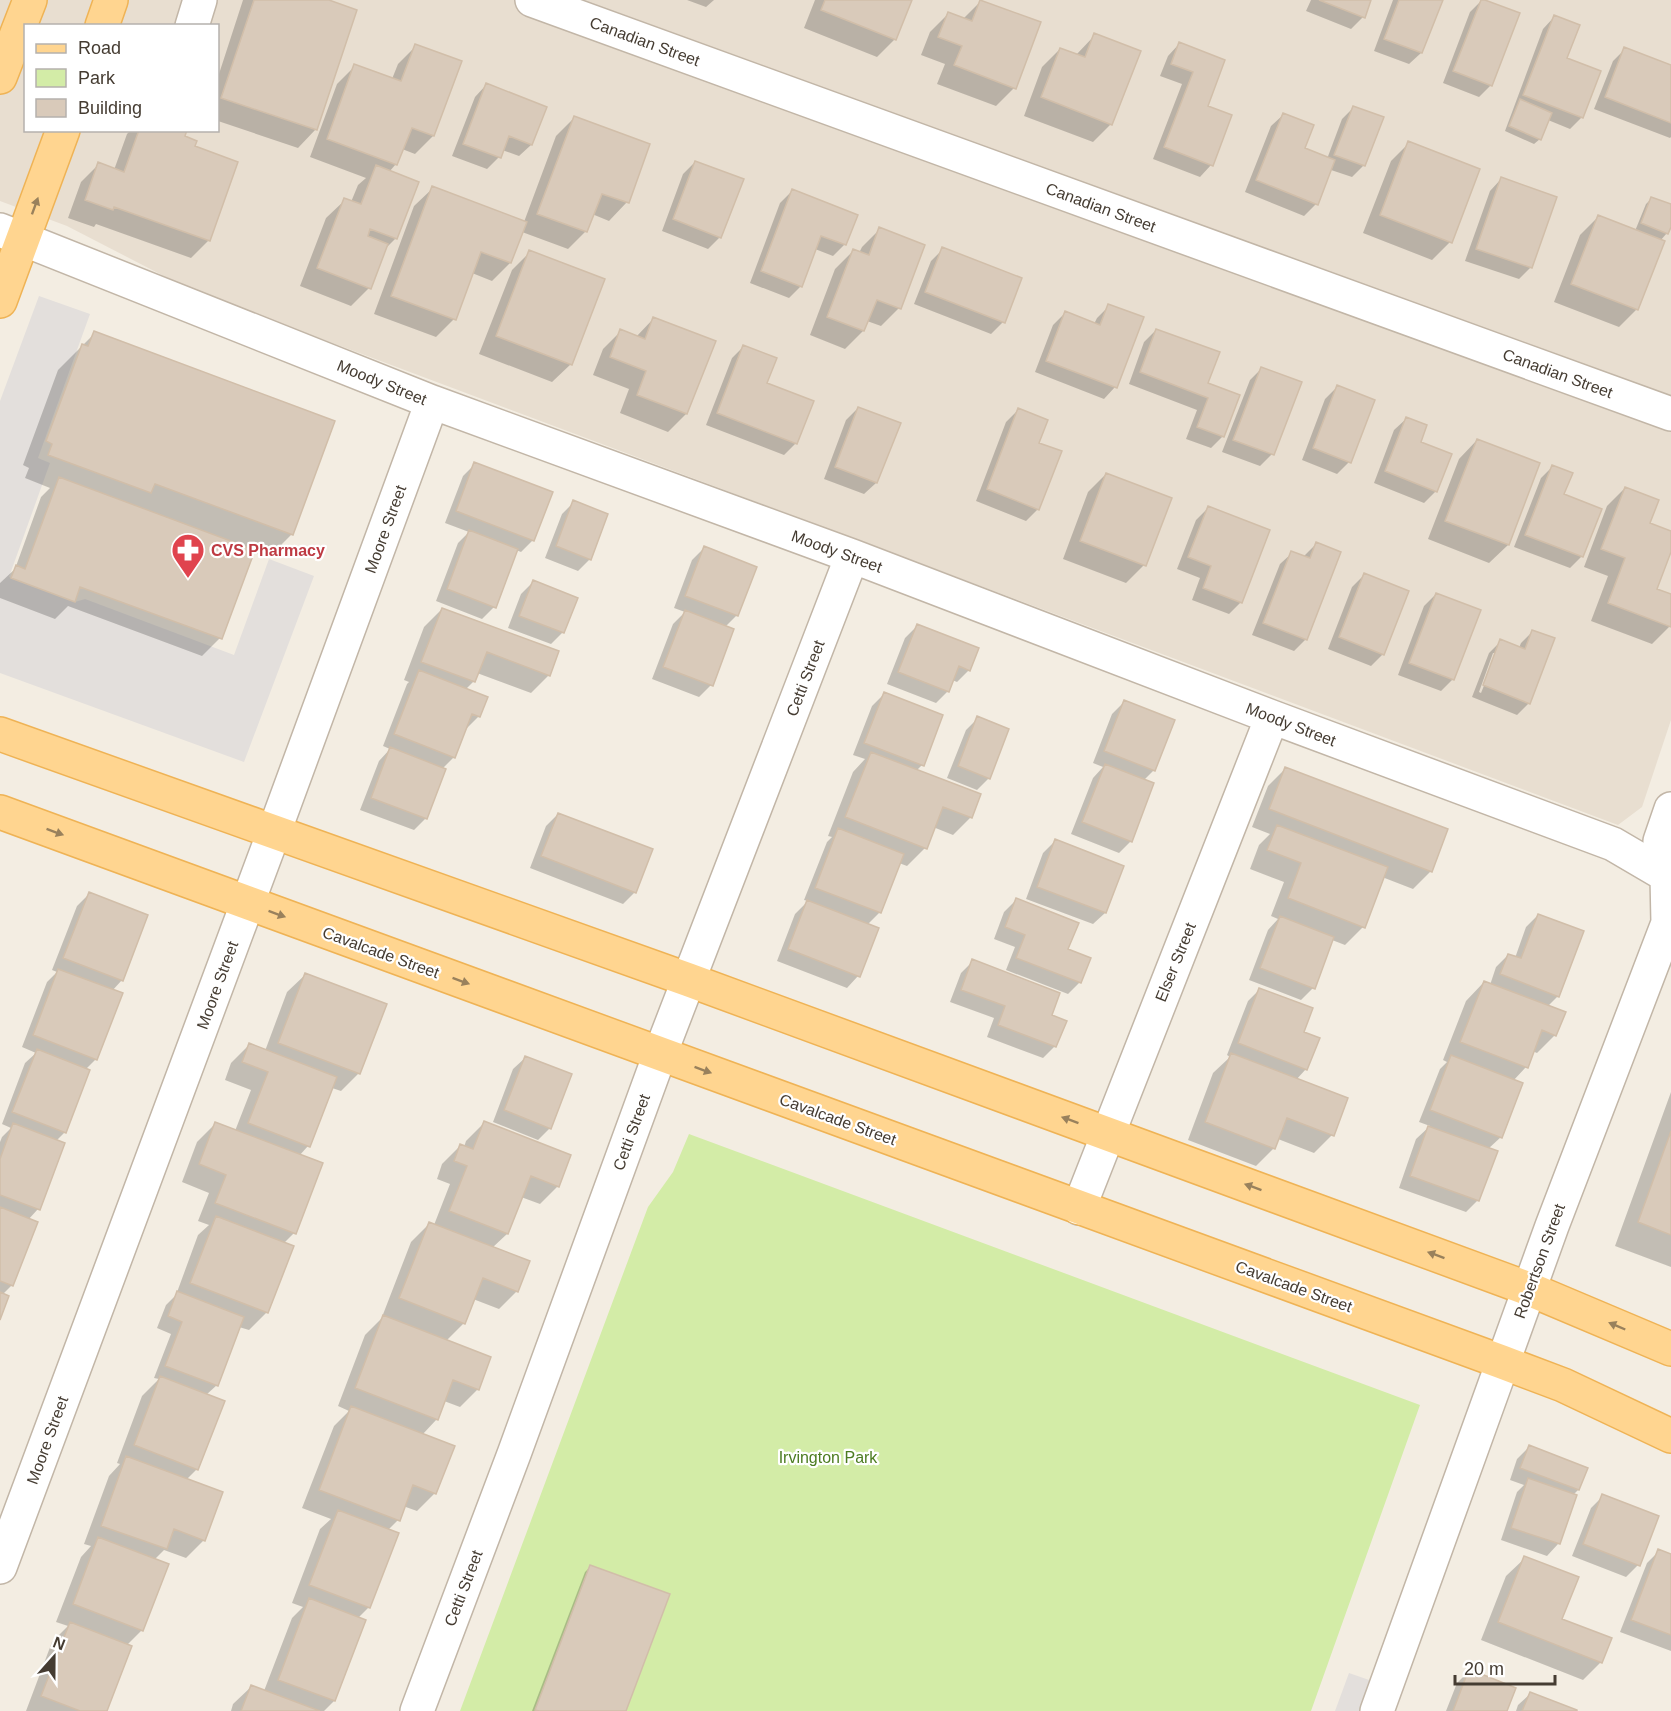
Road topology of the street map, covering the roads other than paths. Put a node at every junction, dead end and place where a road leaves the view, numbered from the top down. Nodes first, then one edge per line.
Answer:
1 (30, 0) edge
2 (111, 0) edge
3 (200, 0) edge
4 (532, 0) edge
5 (103, 24) edge
6 (193, 24) edge
7 (0, 77) edge
8 (62, 132) edge
9 (11, 234) edge
10 (0, 301) edge
11 (432, 402) junction
12 (1671, 414) edge
13 (852, 556) junction
14 (1272, 717) junction
15 (0, 734) edge
16 (1671, 809) edge
17 (0, 812) edge
18 (274, 832) junction
19 (1669, 877) edge
20 (248, 903) junction
21 (689, 980) junction
22 (660, 1054) junction
23 (1107, 1134) junction
24 (1079, 1208) junction
25 (1529, 1289) junction
26 (1671, 1349) edge
27 (1502, 1362) junction
28 (1671, 1436) edge
29 (0, 1567) edge
30 (417, 1711) edge
31 (1377, 1711) edge

1 - 7 main road
2 - 5 main road
3 - 6 street
4 - 12 street, Canadian Street
9 -> 8 main road
9 - 10 main road
9 - 11 street, Moody Street
11 - 13 street, Moody Street
11 - 18 street, Moore Street
13 - 14 street, Moody Street
13 - 21 street, Cetti Street
14 - 19 street, Moody Street
14 - 23 street, Elser Street
15 - 18 main road
16 - 19 street, Robertson Street
17 -> 20 main road, Cavalcade Street
18 - 20 street, Moore Street
18 - 21 main road
19 - 25 street, Robertson Street
20 -> 22 main road, Cavalcade Street
20 - 29 street, Moore Street
21 - 22 street, Cetti Street
23 -> 21 main road
22 -> 24 main road, Cavalcade Street
22 - 30 street, Cetti Street
23 - 24 street, Elser Street
25 -> 23 main road
24 - 27 main road, Cavalcade Street
26 -> 25 main road
25 - 27 street, Robertson Street
27 - 28 main road, Cavalcade Street
27 - 31 street, Robertson Street

